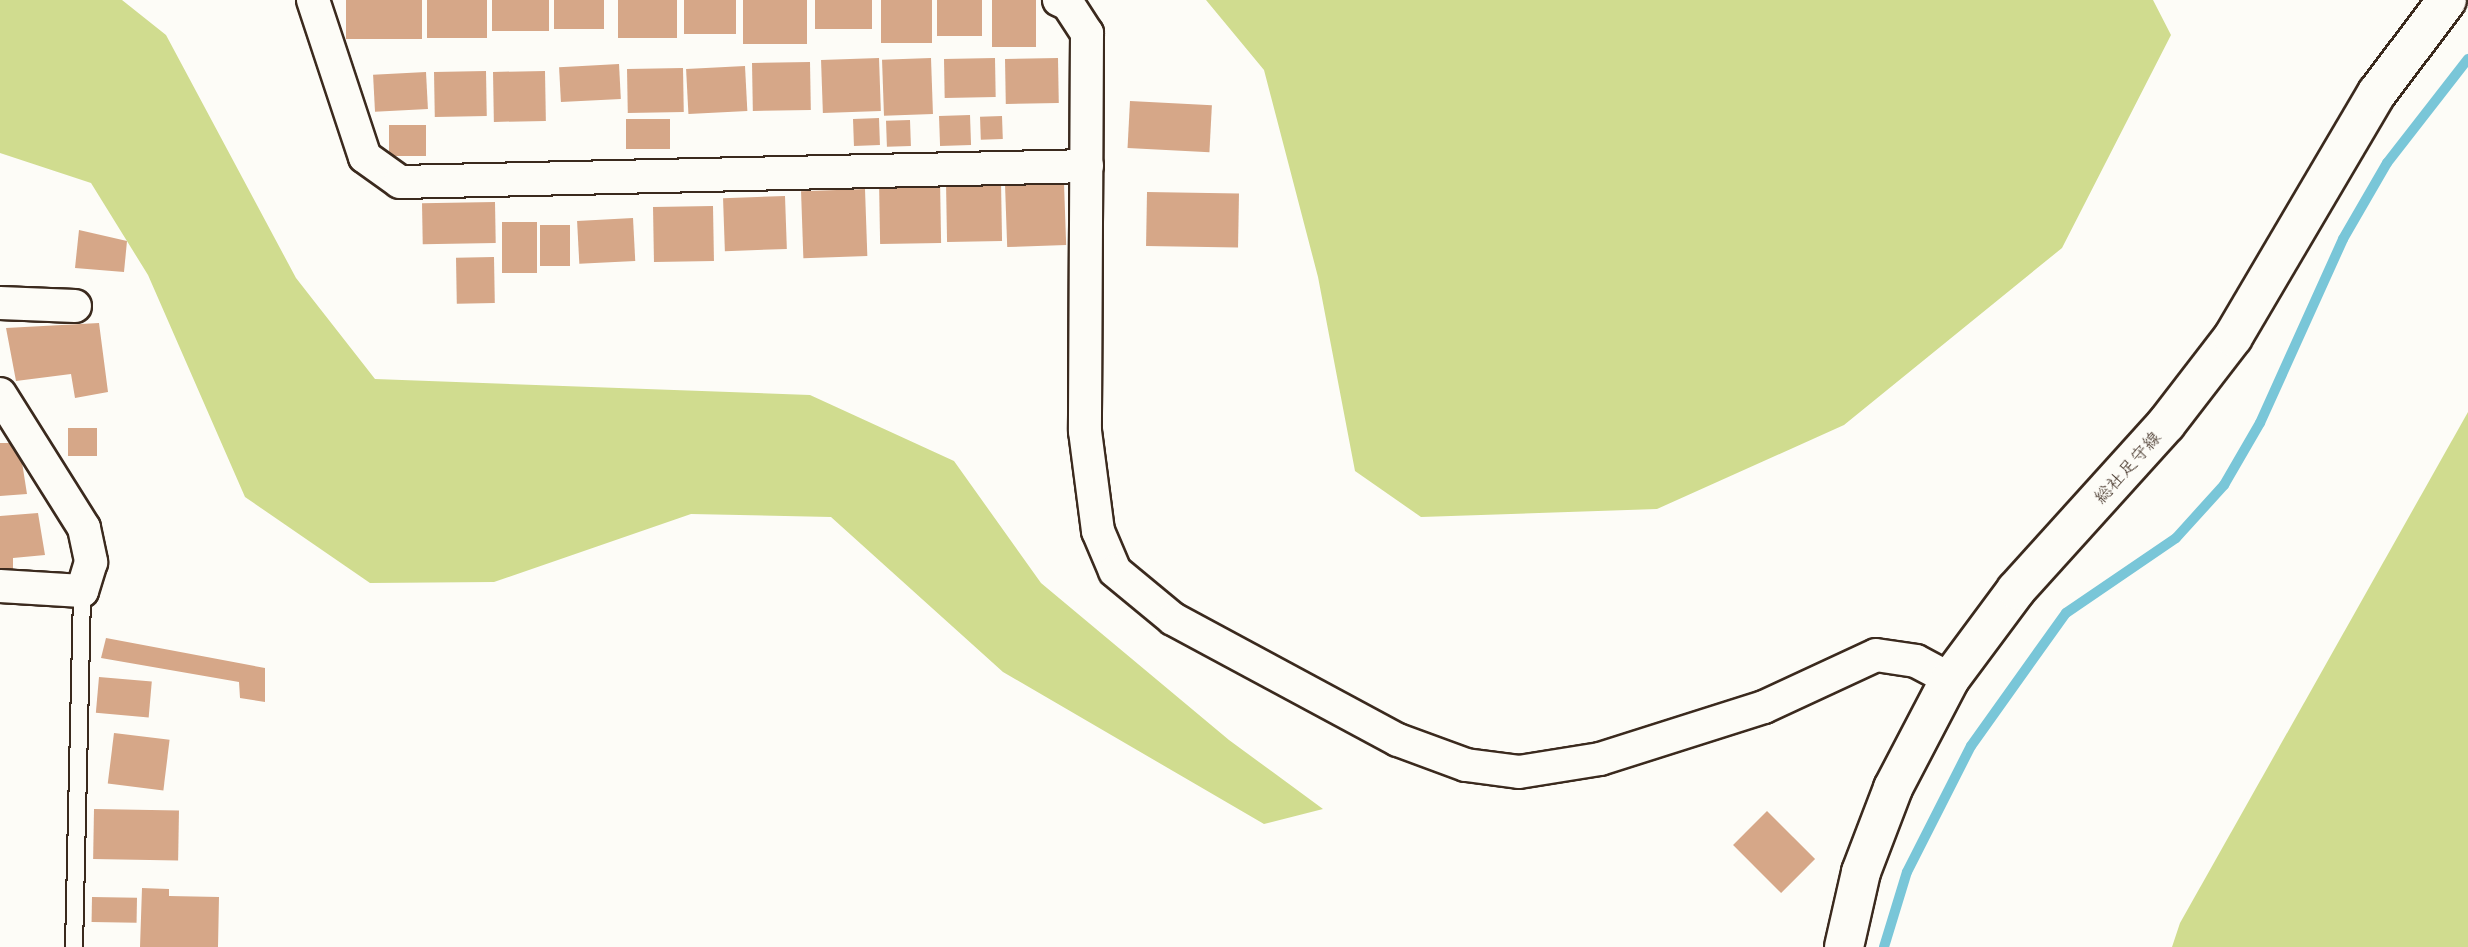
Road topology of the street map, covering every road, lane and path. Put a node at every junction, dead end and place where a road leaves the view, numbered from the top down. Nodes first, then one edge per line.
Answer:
1 (313, 0) edge
2 (1059, 0) edge
3 (2447, 0) edge
4 (1087, 166) junction
5 (0, 303) edge
6 (75, 306) dead end
7 (0, 394) edge
8 (0, 586) edge
9 (82, 591) junction
10 (1950, 679) junction
11 (74, 947) edge
12 (1844, 947) edge

1 - 4 street
2 - 4 street
3 - 10 main road, 総社足守線
4 - 10 street
5 - 6 street
7 - 9 street
8 - 9 street
9 - 11 lane
10 - 12 main road, 総社足守線

